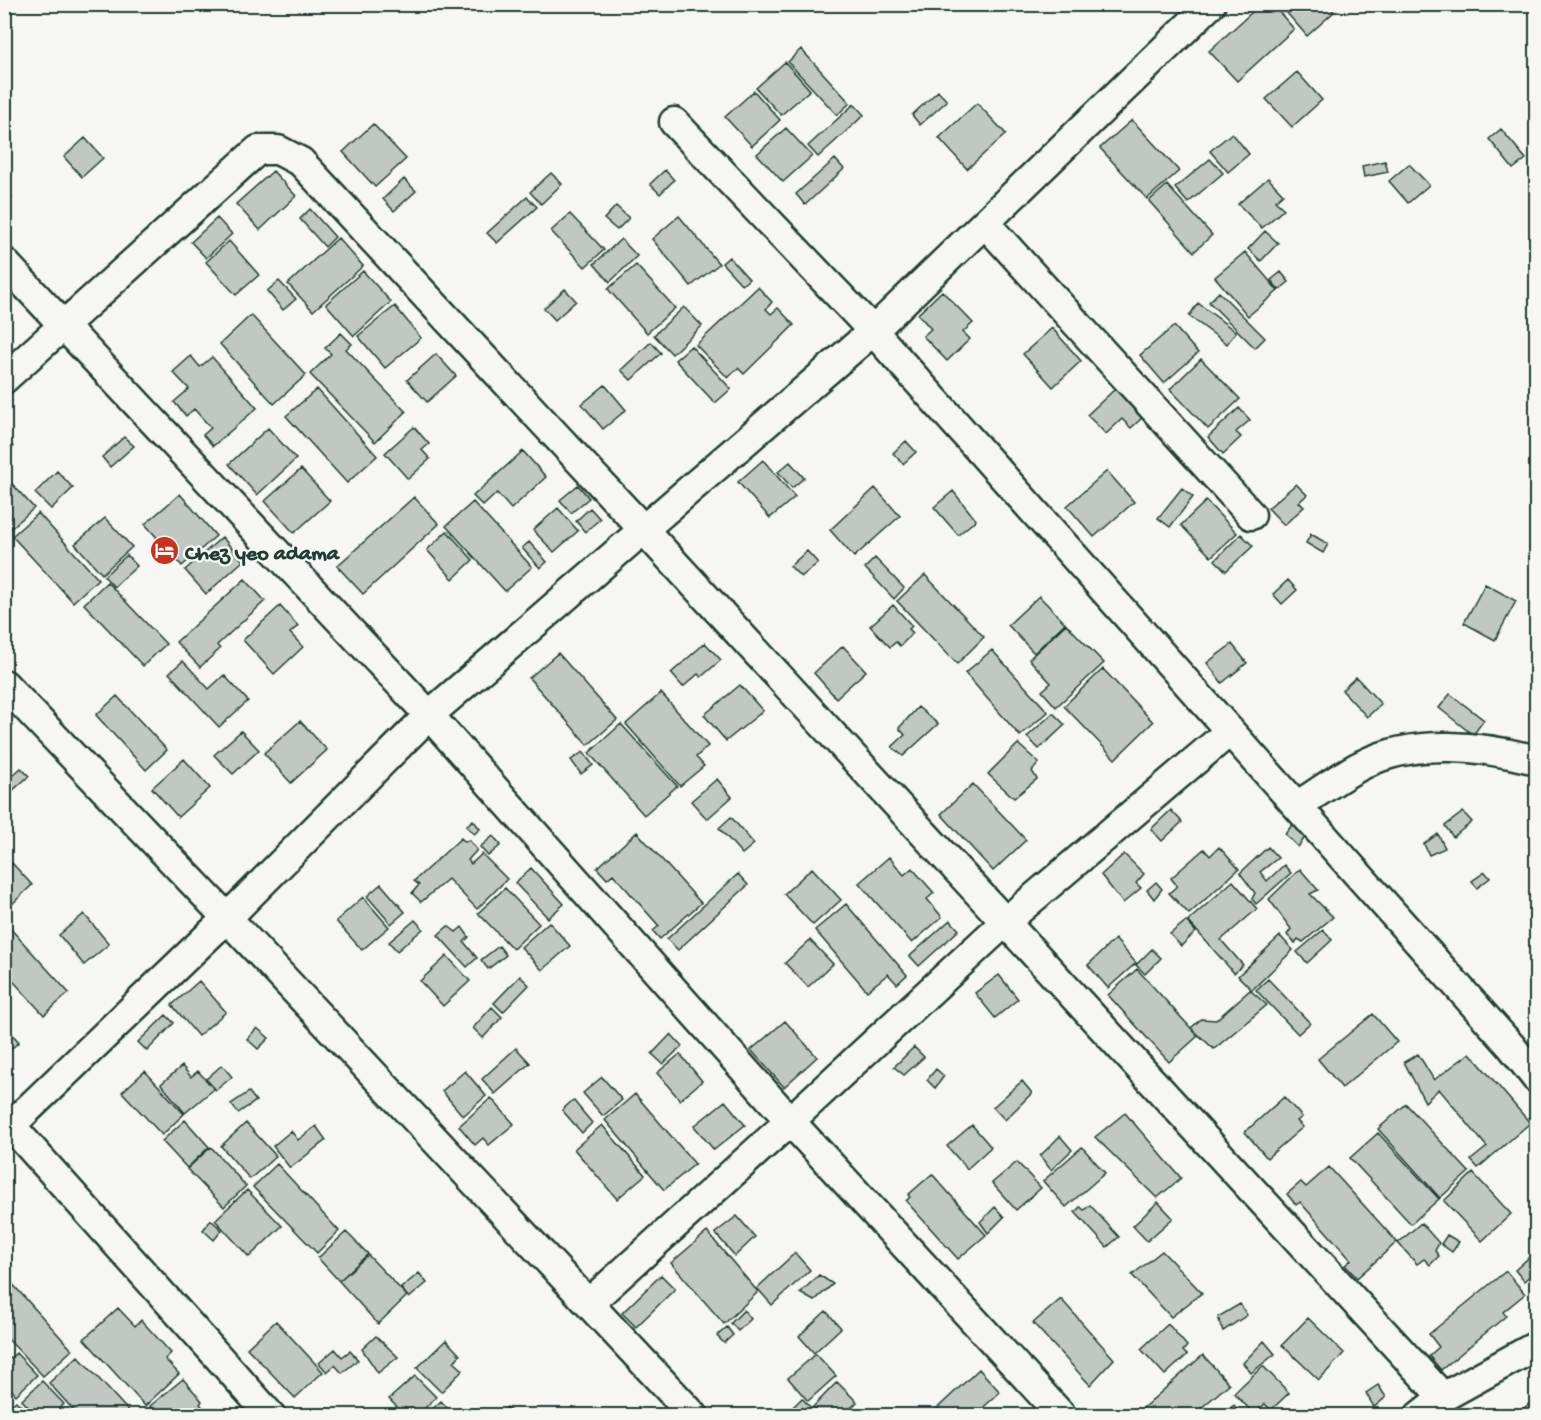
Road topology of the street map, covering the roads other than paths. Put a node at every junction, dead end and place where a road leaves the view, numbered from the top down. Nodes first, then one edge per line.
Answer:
1 (1212, 4) edge
2 (674, 122) dead end
3 (985, 223) junction
4 (4, 262) edge
5 (63, 327) junction
6 (873, 332) junction
7 (4, 379) edge
8 (1251, 515) dead end
9 (643, 529) junction
10 (4, 684) edge
11 (429, 715) junction
12 (1230, 731) junction
13 (1536, 760) edge
14 (1297, 806) junction
15 (227, 918) junction
16 (1005, 922) junction
17 (1536, 1078) edge
18 (790, 1121) junction
19 (7, 1125) edge
20 (589, 1303) junction
21 (1536, 1346) edge
22 (1443, 1397) junction
23 (271, 1416) edge
24 (694, 1416) edge
25 (1062, 1416) edge
26 (1419, 1416) edge

1 - 3 street
2 - 6 street
3 - 6 street
3 - 8 street
4 - 5 street
5 - 7 street
5 - 9 street
5 - 11 street
6 - 9 street
6 - 12 street
9 - 11 street
9 - 16 street
10 - 15 street
11 - 15 street
11 - 18 street
12 - 14 street
12 - 16 street
13 - 14 street
14 - 17 street
15 - 19 street
15 - 20 street
16 - 18 street
16 - 22 street
18 - 20 street
18 - 25 street
19 - 23 street
20 - 24 street
21 - 22 street
22 - 26 street

